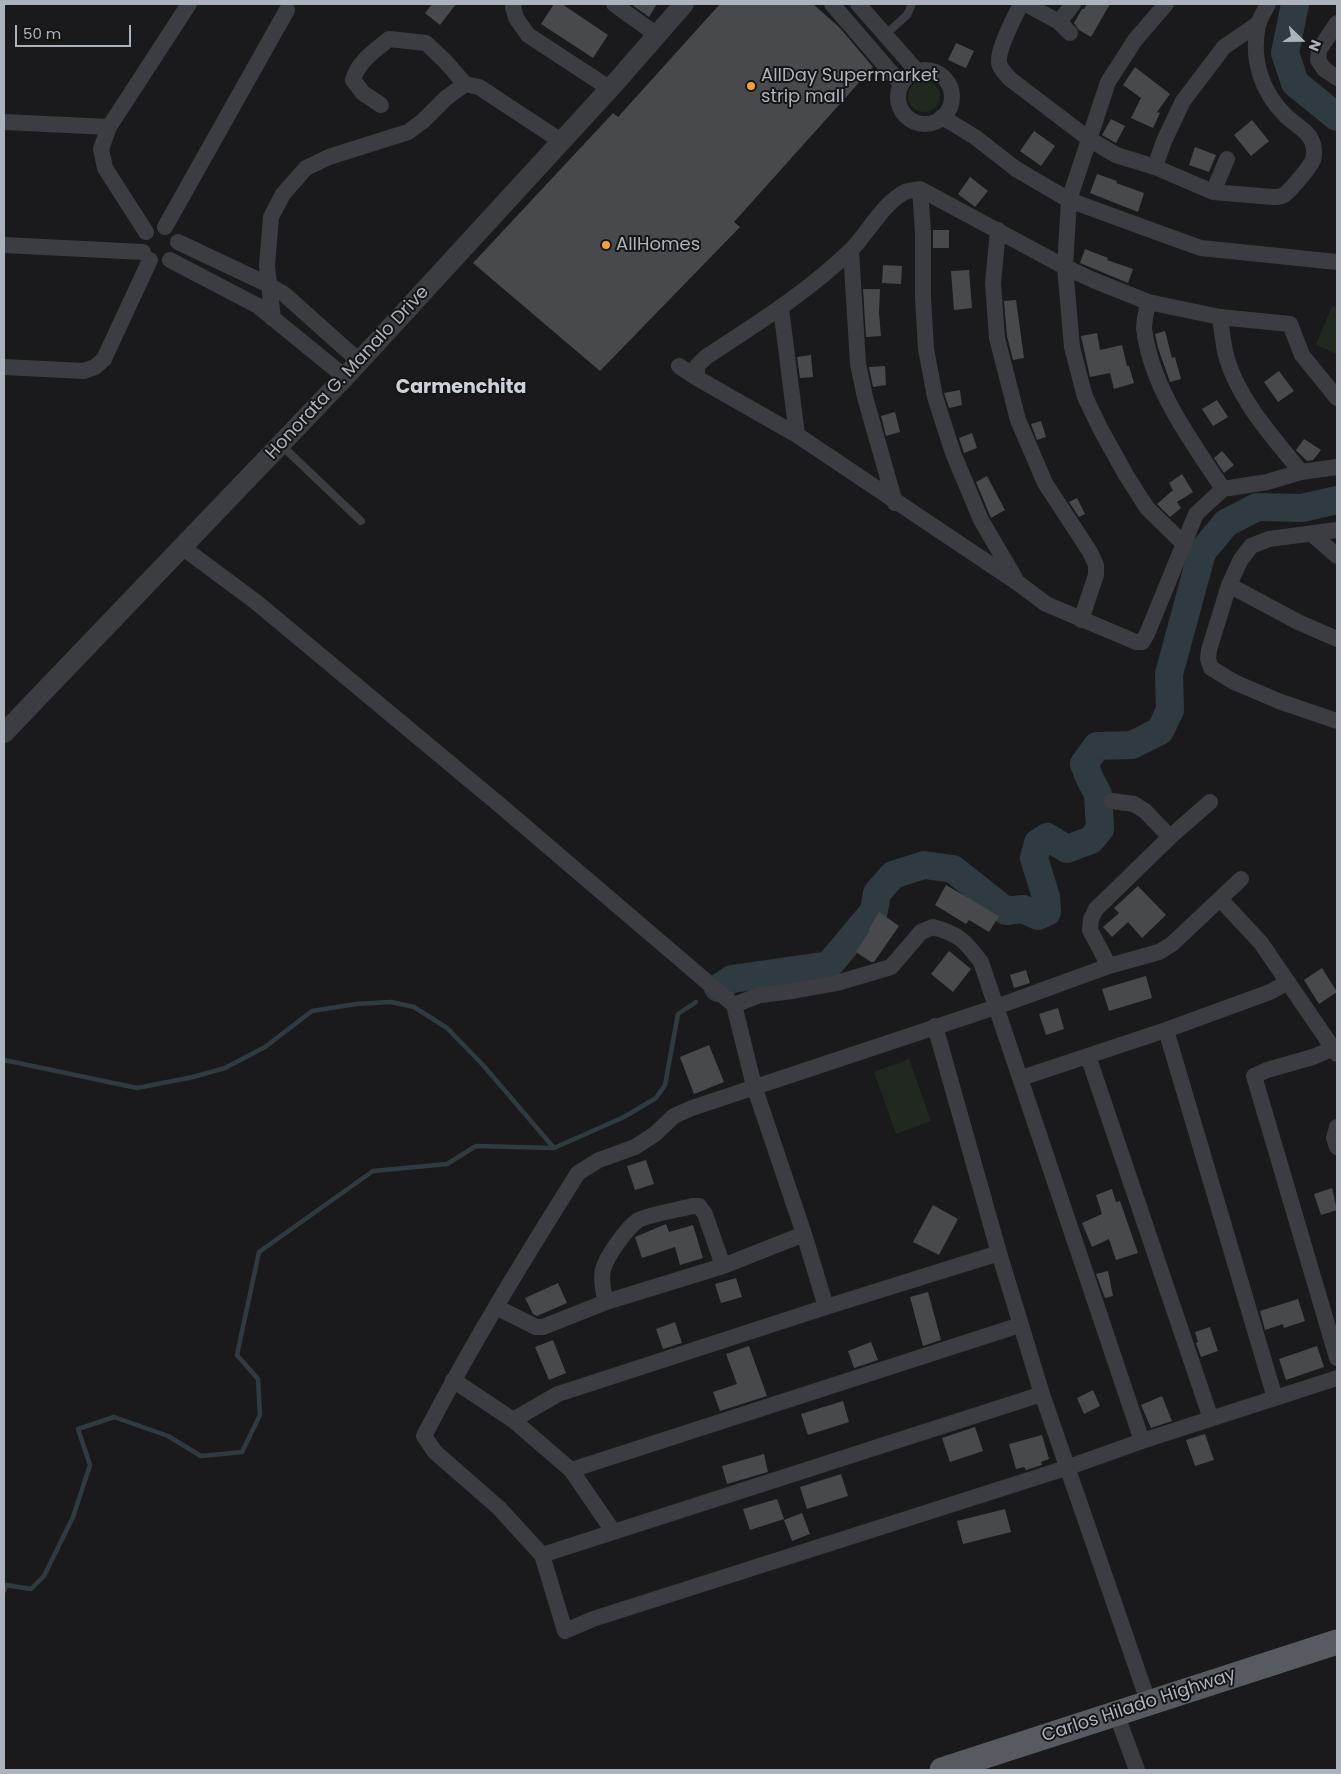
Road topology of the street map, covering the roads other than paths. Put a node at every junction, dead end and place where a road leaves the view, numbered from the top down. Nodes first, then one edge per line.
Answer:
1 (189, 4) edge
2 (514, 4) edge
3 (614, 4) edge
4 (684, 4) edge
5 (832, 4) edge
6 (858, 4) edge
7 (912, 4) edge
8 (1021, 4) edge
9 (1026, 4) edge
10 (1073, 4) edge
11 (1166, 4) edge
12 (1268, 4) edge
13 (287, 10) dead end
14 (1259, 23) junction
15 (1337, 23) edge
16 (657, 35) junction
17 (885, 35) junction
18 (917, 71) junction
19 (1337, 78) edge
20 (465, 84) junction
21 (901, 84) junction
22 (609, 88) junction
23 (381, 105) dead end
24 (942, 117) junction
25 (4, 122) edge
26 (108, 127) junction
27 (1089, 139) junction
28 (560, 141) junction
29 (1227, 159) dead end
30 (1155, 167) junction
31 (920, 189) junction
32 (1213, 192) junction
33 (1069, 200) junction
34 (165, 227) junction
35 (998, 230) junction
36 (146, 232) junction
37 (178, 242) junction
38 (4, 244) edge
39 (851, 250) junction
40 (147, 256) junction
41 (170, 260) junction
42 (1337, 262) edge
43 (1065, 266) junction
44 (268, 285) junction
45 (1148, 302) junction
46 (781, 308) junction
47 (1220, 318) junction
48 (273, 319) junction
49 (359, 361) junction
50 (679, 366) dead end
51 (4, 367) edge
52 (345, 377) junction
53 (696, 378) junction
54 (1337, 398) edge
55 (797, 435) junction
56 (281, 445) junction
57 (1337, 467) edge
58 (1301, 472) junction
59 (1223, 489) junction
60 (895, 503) junction
61 (361, 521) dead end
62 (1337, 530) edge
63 (1312, 534) junction
64 (1184, 544) junction
65 (182, 546) junction
66 (1337, 556) edge
67 (1018, 583) junction
68 (1229, 585) junction
69 (1081, 620) junction
70 (1337, 639) edge
71 (1337, 721) edge
72 (4, 733) edge
73 (1112, 801) dead end
74 (1210, 802) dead end
75 (1170, 837) junction
76 (1241, 879) dead end
77 (1220, 898) junction
78 (1110, 966) junction
79 (1288, 982) junction
80 (734, 1005) junction
81 (996, 1007) junction
82 (935, 1026) junction
83 (1166, 1030) junction
84 (1336, 1051) edge
85 (1088, 1056) junction
86 (1021, 1078) junction
87 (754, 1086) junction
88 (1337, 1127) edge
89 (1337, 1148) edge
90 (804, 1234) junction
91 (999, 1253) junction
92 (723, 1266) junction
93 (606, 1302) junction
94 (496, 1307) junction
95 (826, 1307) junction
96 (1020, 1325) junction
97 (1337, 1358) edge
98 (1337, 1378) edge
99 (453, 1380) junction
100 (1042, 1394) junction
101 (1275, 1398) junction
102 (1211, 1419) junction
103 (513, 1420) junction
104 (1142, 1441) junction
105 (1066, 1468) junction
106 (572, 1470) junction
107 (613, 1531) junction
108 (542, 1555) junction
109 (1337, 1642) edge
110 (1149, 1704) junction
111 (1116, 1713) junction
112 (942, 1770) edge
113 (1137, 1770) edge

1 - 26 street
2 - 22 street
3 - 16 street
4 - 16 street, Honorata G. Manalo Drive
5 - 21 street
6 - 17 street
7 - 17 lane
8 - 27 street
9 - 10 street
11 - 27 street
12 - 14 street
13 - 34 street
14 - 30 street
14 - 32 street
15 - 19 street
16 - 22 street, Honorata G. Manalo Drive
17 - 18 street
18 - 21 street
18 - 24 street
20 - 23 street
20 - 28 street
20 - 44 street
21 - 24 street
22 - 28 street, Honorata G. Manalo Drive
24 - 33 street
25 - 26 street
26 - 36 street
27 - 30 street
27 - 33 street
28 - 49 street, Honorata G. Manalo Drive
29 - 32 street
30 - 32 street
31 - 35 street
31 - 39 street
31 - 67 street
33 - 42 street
33 - 43 street
34 - 36 street
34 - 37 street
35 - 43 street
35 - 69 street
36 - 40 street
37 - 41 street
37 - 44 street
38 - 40 street
39 - 46 street
39 - 60 street
40 - 41 street
40 - 51 street
41 - 48 street
43 - 45 street
43 - 64 street
44 - 48 street
44 - 49 street
45 - 47 street
45 - 59 street
46 - 53 street
46 - 55 street
47 - 54 street
47 - 58 street
48 - 52 street
49 - 52 street, Honorata G. Manalo Drive
50 - 53 street
52 - 56 street, Honorata G. Manalo Drive
53 - 55 street
55 - 60 street
56 - 61 lane
56 - 65 street, Honorata G. Manalo Drive
57 - 58 street
58 - 59 street
59 - 64 street
60 - 67 street
62 - 63 street
63 - 66 street
63 - 68 street
64 - 69 street
65 - 72 street, Honorata G. Manalo Drive
65 - 80 street
67 - 69 street
68 - 70 street
68 - 71 street
73 - 75 street
74 - 75 street
75 - 78 street
76 - 77 street
77 - 78 street
77 - 79 street
78 - 81 street
79 - 83 street
79 - 84 street
80 - 81 street
80 - 87 street
81 - 82 street
81 - 86 street
82 - 87 street
82 - 91 street
83 - 85 street
83 - 101 street
84 - 97 street
85 - 86 street
85 - 102 street
86 - 104 street
87 - 90 street
87 - 94 street
88 - 89 street
90 - 92 street
90 - 95 street
91 - 95 street
91 - 96 street
92 - 93 street
92 - 93 street
93 - 94 street
94 - 99 street
95 - 103 street
96 - 100 street
96 - 106 street
98 - 101 street
99 - 103 street
99 - 108 street
100 - 105 street
100 - 107 street
101 - 102 street
102 - 104 street
103 - 106 street
104 - 105 street
105 - 108 street
105 - 110 street
106 - 107 street
107 - 108 street
109 - 110 main road, Carlos Hilado Highway
110 - 111 main road, Carlos Hilado Highway
111 - 112 main road, Carlos Hilado Highway
111 - 113 street

